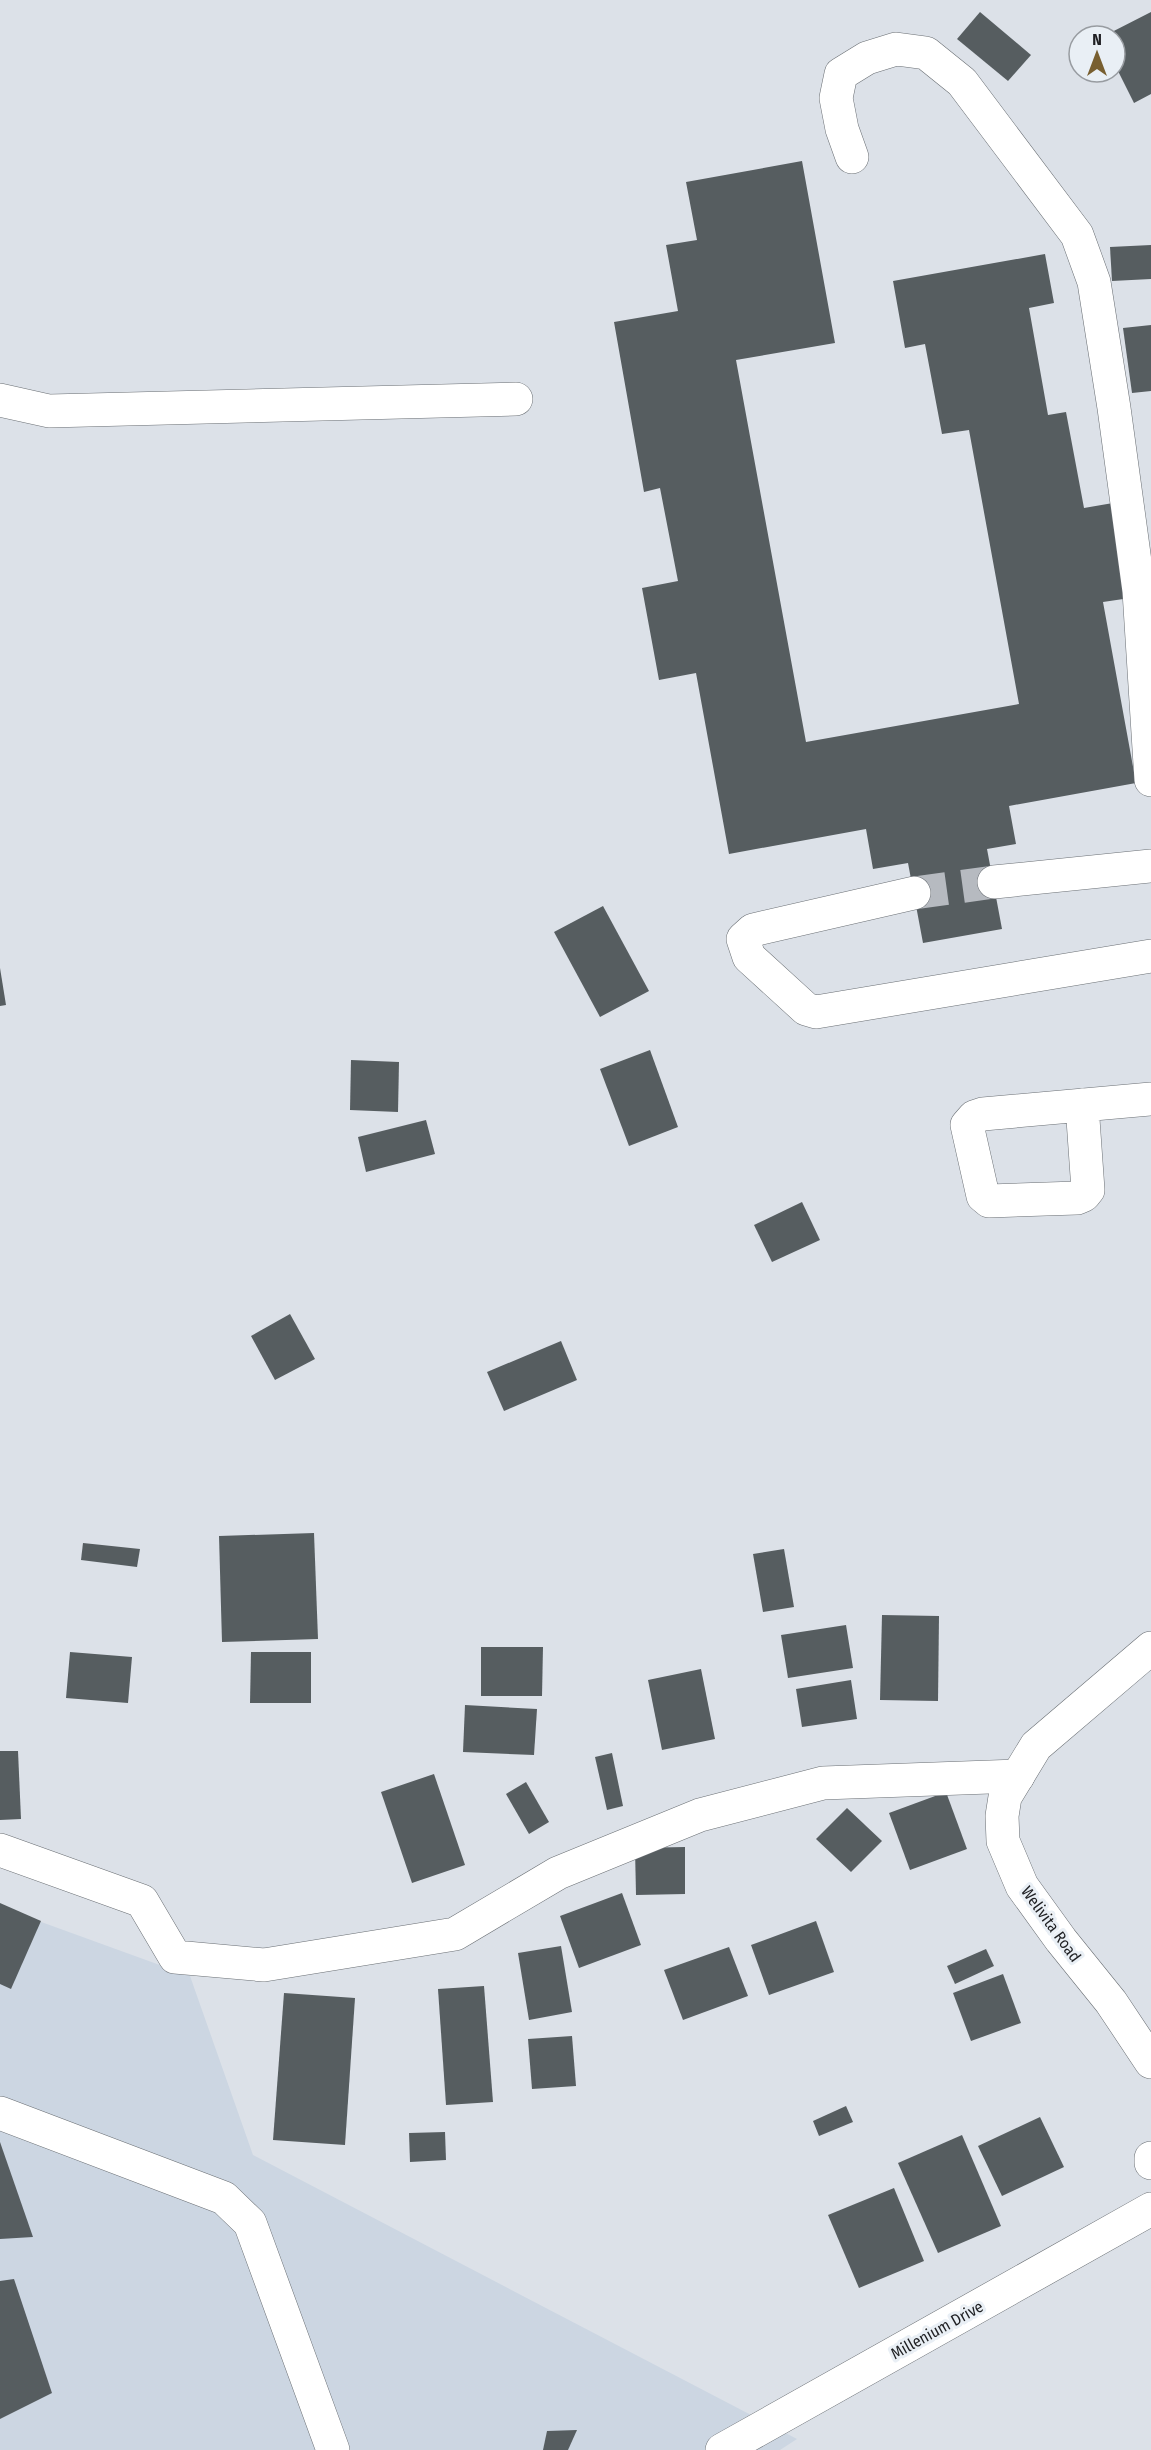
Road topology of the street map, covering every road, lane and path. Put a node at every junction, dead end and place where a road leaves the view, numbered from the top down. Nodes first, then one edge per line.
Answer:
1 (852, 157) dead end
2 (516, 399) dead end
3 (0, 400) edge
4 (1151, 780) edge
5 (1151, 866) edge
6 (993, 882) tunnel mouth
7 (914, 893) tunnel mouth
8 (1151, 956) edge
9 (1151, 1099) edge
10 (1082, 1105) dead end
11 (1151, 1648) edge
12 (1018, 1776) junction
13 (0, 1850) edge
14 (1151, 2062) edge
15 (0, 2113) edge
16 (1151, 2158) edge
17 (1151, 2163) edge
18 (1151, 2209) edge
19 (333, 2450) edge
20 (722, 2450) edge

1 - 4 street
2 - 3 street
5 - 6 street
7 - 8 street
9 - 10 street
11 - 12 street, Welivita Road
12 - 13 street
12 - 14 street, Welivita Road
15 - 19 street
16 - 17 street
18 - 20 street, Millenium Drive

